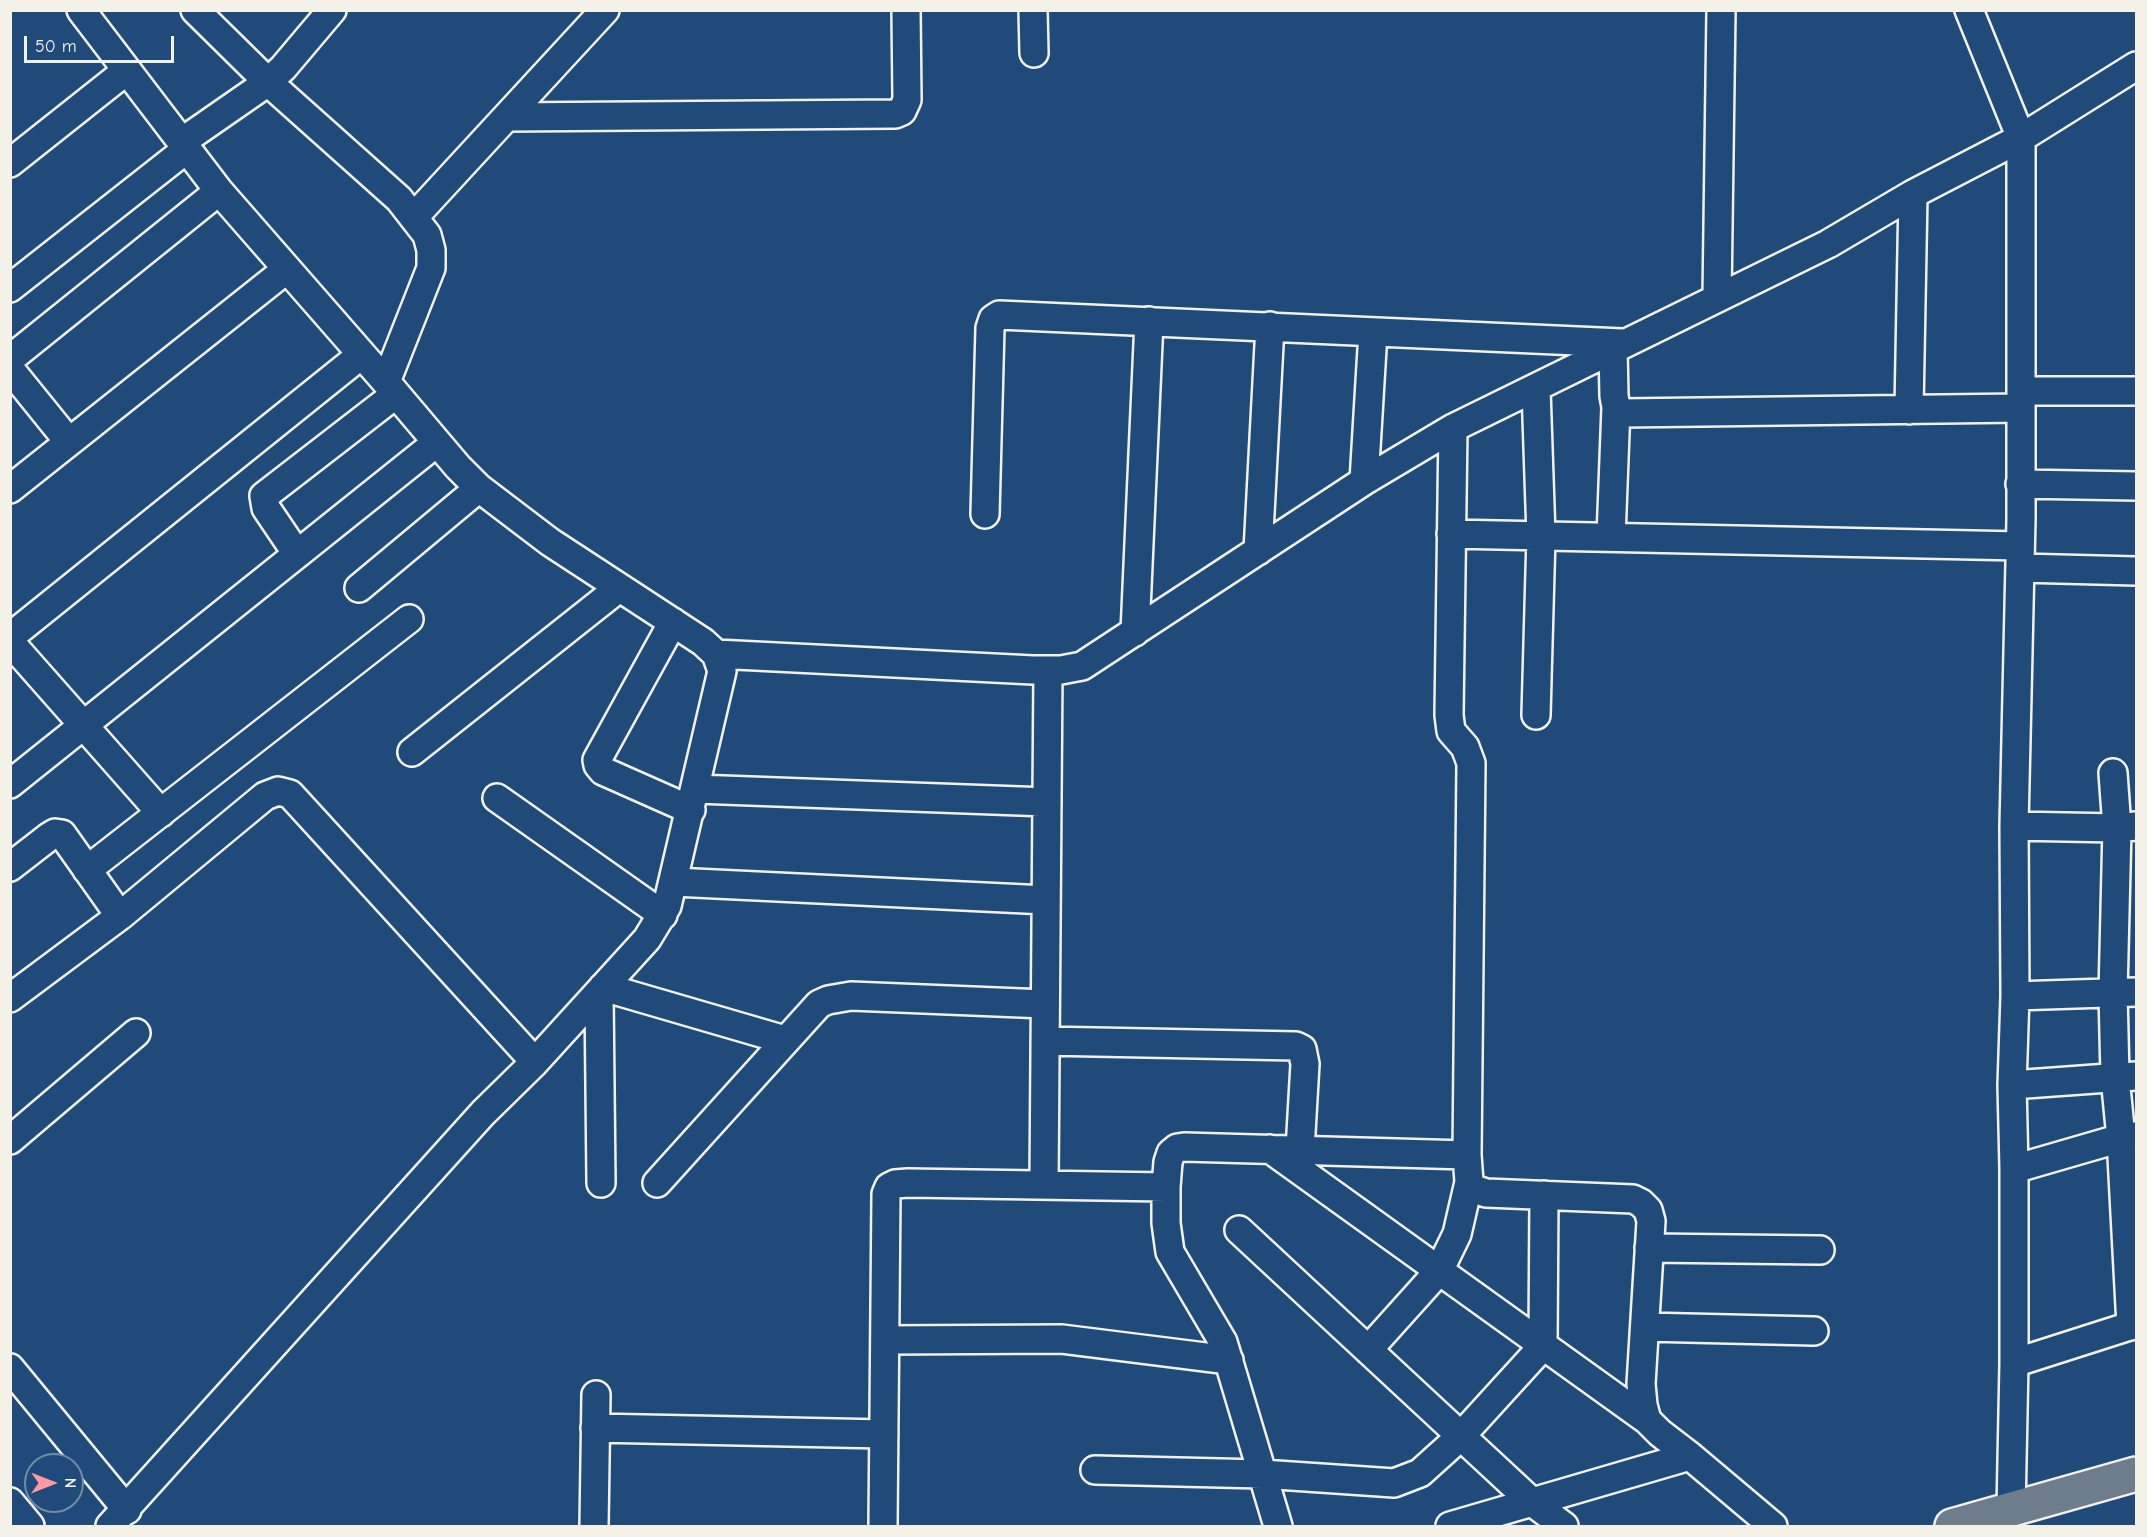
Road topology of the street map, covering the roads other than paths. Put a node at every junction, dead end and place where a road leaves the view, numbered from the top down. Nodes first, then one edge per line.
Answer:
1 (81, 10) edge
2 (195, 10) edge
3 (332, 10) edge
4 (605, 10) edge
5 (906, 10) edge
6 (1033, 10) edge
7 (1721, 10) edge
8 (1969, 10) edge
9 (1034, 53) dead end
10 (2136, 66) edge
11 (126, 71) junction
12 (268, 82) junction
13 (507, 117) junction
14 (2021, 138) junction
15 (185, 144) junction
16 (10, 163) edge
17 (219, 191) junction
18 (1913, 194) junction
19 (414, 217) junction
20 (287, 269) junction
21 (12, 285) edge
22 (1717, 298) junction
23 (1149, 321) junction
24 (1270, 326) junction
25 (1373, 332) junction
26 (1618, 346) junction
27 (361, 355) junction
28 (10, 359) edge
29 (10, 369) edge
30 (391, 388) junction
31 (1536, 389) junction
32 (2136, 391) edge
33 (2021, 400) junction
34 (1616, 407) junction
35 (1909, 410) junction
36 (1453, 428) junction
37 (69, 442) junction
38 (436, 443) junction
39 (1364, 481) junction
40 (2020, 484) junction
41 (2136, 486) edge
42 (479, 488) junction
43 (10, 489) edge
44 (985, 514) dead end
45 (1451, 534) junction
46 (1541, 536) junction
47 (1611, 537) junction
48 (1258, 551) junction
49 (297, 554) junction
50 (2020, 557) junction
51 (2136, 571) edge
52 (359, 588) dead end
53 (620, 588) junction
54 (409, 620) dead end
55 (673, 622) junction
56 (1135, 632) junction
57 (10, 637) edge
58 (10, 642) edge
59 (716, 654) junction
60 (1048, 669) junction
61 (1536, 716) dead end
62 (84, 725) junction
63 (412, 752) dead end
64 (2113, 773) dead end
65 (10, 784) edge
66 (497, 798) dead end
67 (693, 800) junction
68 (1047, 802) junction
69 (161, 813) junction
70 (2014, 826) junction
71 (2126, 827) edge
72 (10, 867) edge
73 (87, 870) junction
74 (674, 882) junction
75 (1046, 900) junction
76 (2126, 906) edge
77 (120, 915) junction
78 (663, 915) junction
79 (601, 990) junction
80 (2125, 993) edge
81 (2015, 996) junction
82 (10, 998) edge
83 (1045, 1004) junction
84 (136, 1033) dead end
85 (785, 1040) junction
86 (1045, 1041) junction
87 (534, 1062) junction
88 (2126, 1077) edge
89 (2012, 1085) junction
90 (2129, 1137) edge
91 (10, 1140) edge
92 (1270, 1149) junction
93 (1300, 1150) junction
94 (1467, 1155) junction
95 (2014, 1168) junction
96 (1469, 1182) junction
97 (601, 1183) dead end
98 (657, 1183) dead end
99 (1044, 1185) junction
100 (1166, 1187) junction
101 (1544, 1195) junction
102 (1239, 1230) dead end
103 (1649, 1248) junction
104 (1820, 1250) dead end
105 (1439, 1271) junction
106 (2134, 1325) edge
107 (1645, 1327) junction
108 (1814, 1331) dead end
109 (885, 1340) junction
110 (1543, 1346) junction
111 (1368, 1350) junction
112 (1229, 1360) junction
113 (2014, 1363) junction
114 (10, 1368) edge
115 (596, 1395) dead end
116 (1647, 1420) junction
117 (595, 1428) junction
118 (884, 1434) junction
119 (1461, 1436) junction
120 (1690, 1456) junction
121 (1095, 1470) dead end
122 (1262, 1474) junction
123 (2136, 1474) edge
124 (10, 1502) edge
125 (1532, 1502) junction
126 (2011, 1510) junction
127 (119, 1518) edge
128 (30, 1527) edge
129 (594, 1527) edge
130 (883, 1527) edge
131 (1278, 1527) edge
132 (1450, 1527) edge
133 (1564, 1527) edge
134 (1773, 1527) edge
135 (1952, 1527) edge

1 - 11 street
2 - 12 street
3 - 12 street
4 - 13 street
5 - 13 street
6 - 9 street
7 - 22 street
8 - 14 street
10 - 14 street
11 - 15 street
11 - 16 street
12 - 15 street
12 - 19 street
13 - 19 street
14 - 18 street
14 - 33 street
15 - 17 street
15 - 21 street
17 - 20 street
17 - 28 street
18 - 22 street
18 - 35 street
19 - 30 street
20 - 27 street
20 - 37 street
22 - 26 street
23 - 24 street
23 - 44 street
23 - 56 street
24 - 25 street
24 - 48 street
25 - 26 street
25 - 39 street
26 - 31 street
26 - 34 street
27 - 30 street
27 - 57 street
29 - 37 street
30 - 38 street
30 - 49 street
31 - 36 street
31 - 46 street
32 - 33 street
33 - 35 street
33 - 40 street
34 - 35 street
34 - 47 street
36 - 39 street
36 - 45 street
37 - 43 street
38 - 42 street
38 - 49 street
39 - 48 street
40 - 41 street
40 - 50 street
42 - 52 street
42 - 53 street
45 - 46 street
45 - 94 street
46 - 47 street
46 - 61 street
47 - 50 street
48 - 56 street
49 - 62 street
50 - 51 street
50 - 70 street
53 - 55 street
53 - 63 street
54 - 69 street
55 - 59 street
55 - 67 street
56 - 60 street
58 - 62 street
59 - 60 street
59 - 67 street
60 - 68 street
62 - 65 street
62 - 69 street
64 - 71 street
66 - 78 street
67 - 68 street
67 - 74 street
68 - 75 street
69 - 73 street
70 - 71 street
70 - 81 street
71 - 76 street
72 - 73 street
73 - 77 street
74 - 75 street
74 - 78 street
75 - 83 street
76 - 80 street
77 - 82 street
77 - 87 street
78 - 79 street
79 - 85 street
79 - 87 street
79 - 97 street
80 - 81 street
80 - 88 street
81 - 89 street
83 - 85 street
83 - 86 street
84 - 91 street
85 - 98 street
86 - 93 street
86 - 99 street
87 - 127 street
88 - 89 street
88 - 90 street
89 - 95 street
90 - 95 street
90 - 106 street
92 - 93 street
92 - 100 street
92 - 105 street
93 - 94 street
94 - 96 street
95 - 113 street
96 - 101 street
96 - 105 street
99 - 100 street
99 - 109 street
100 - 112 street
101 - 103 street
101 - 110 street
102 - 111 street
103 - 104 street
103 - 107 street
105 - 110 street
105 - 111 street
106 - 113 street
107 - 108 street
107 - 116 street
109 - 112 street
109 - 118 street
110 - 116 street
110 - 119 street
111 - 119 street
112 - 122 street
113 - 126 street
114 - 127 street
115 - 117 street
116 - 120 street
117 - 118 street
117 - 129 street
118 - 130 street
119 - 122 street
119 - 125 street
120 - 125 street
120 - 134 street
121 - 122 street
122 - 131 street
123 - 126 main road
124 - 128 street
125 - 132 street
125 - 133 street
126 - 135 main road

